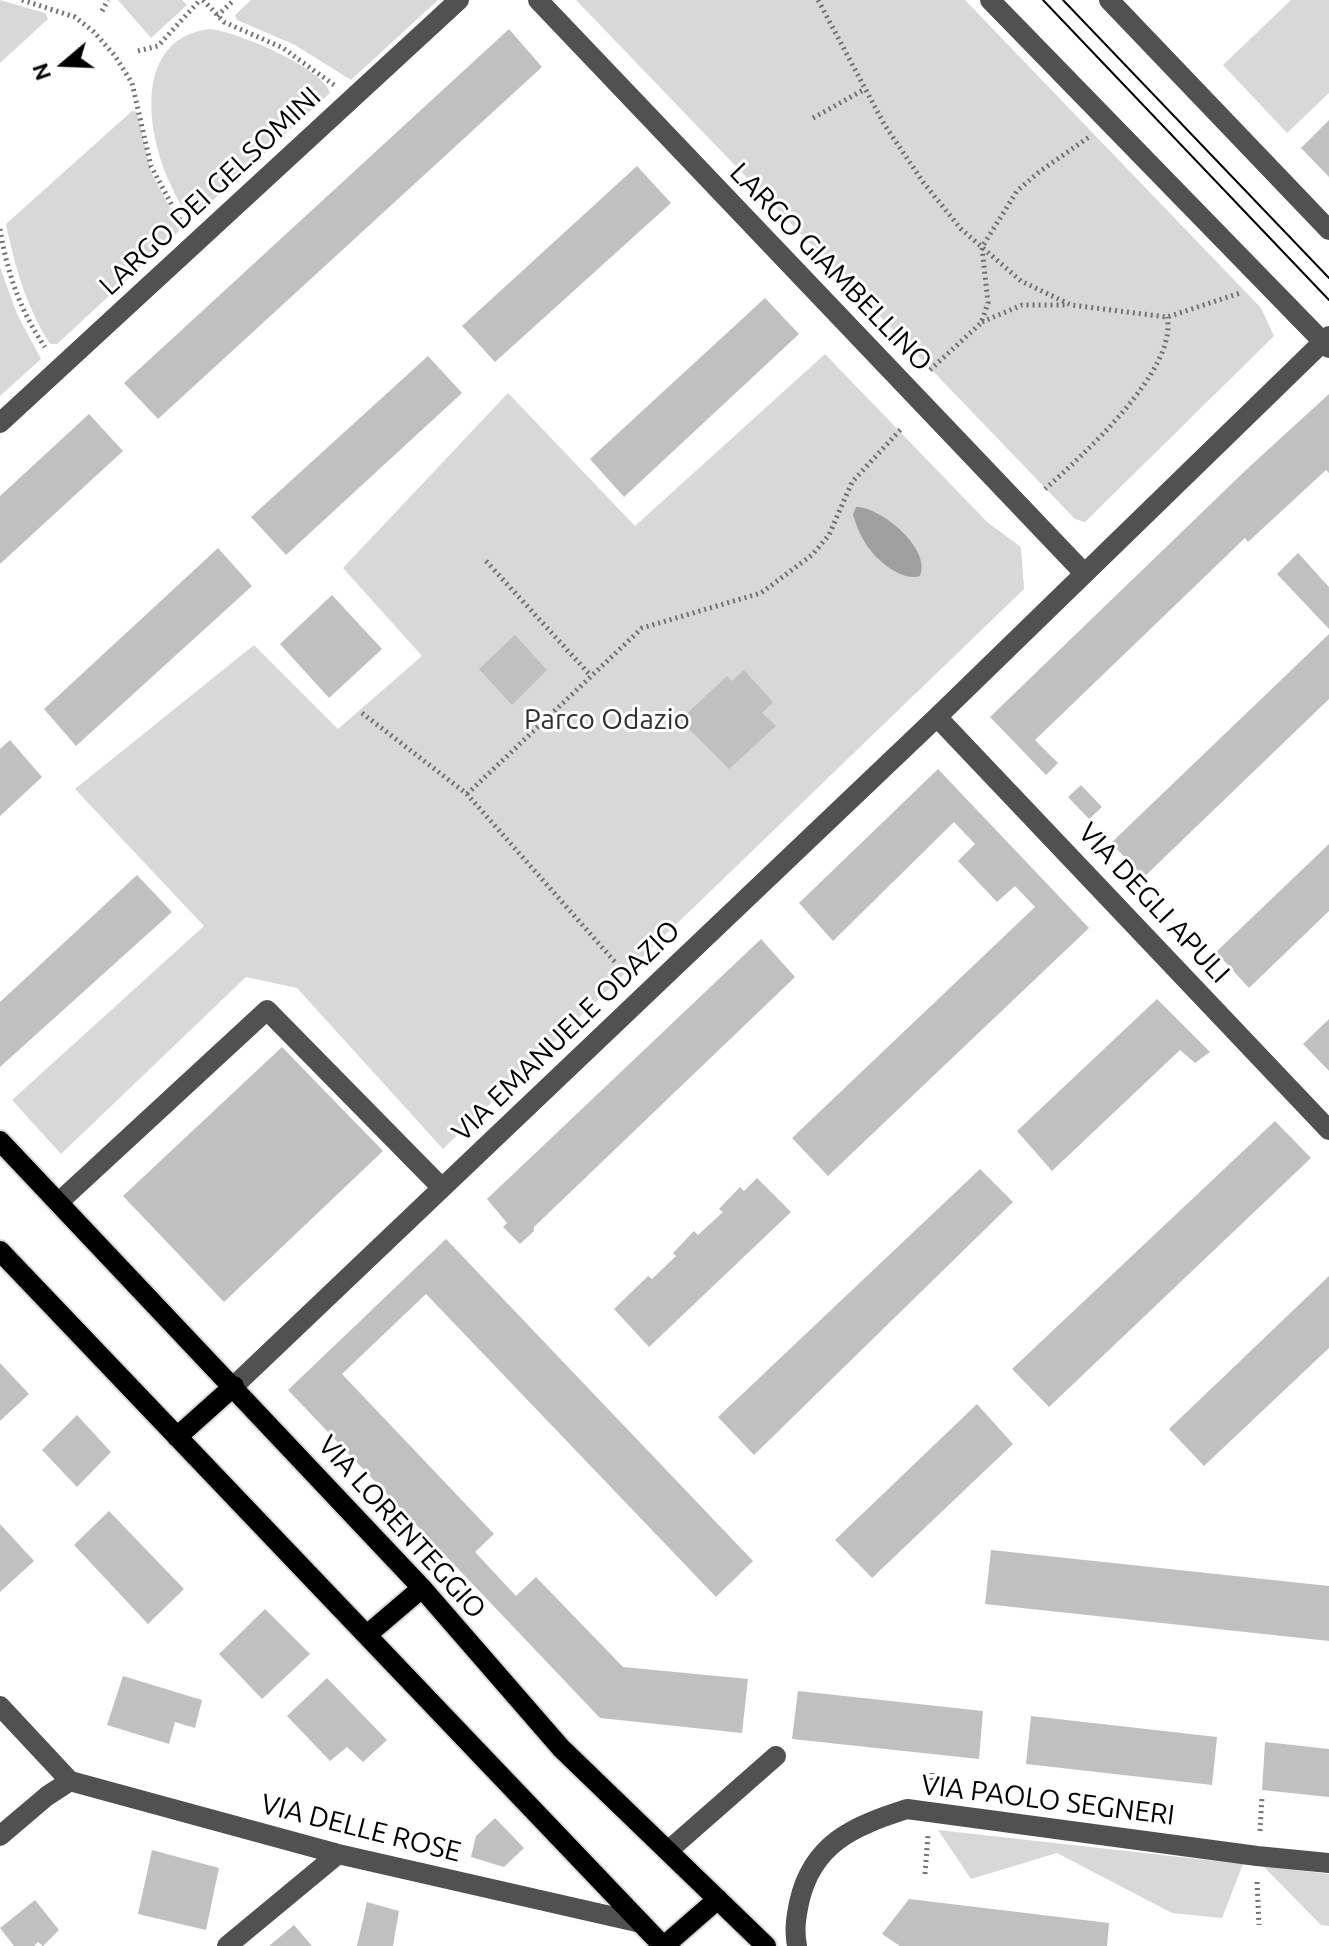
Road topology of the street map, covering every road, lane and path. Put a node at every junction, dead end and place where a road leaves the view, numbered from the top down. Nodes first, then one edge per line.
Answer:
1 (22, 0) edge
2 (108, 0) edge
3 (202, 0) edge
4 (234, 0) edge
5 (459, 0) edge
6 (538, 0) edge
7 (818, 0) edge
8 (990, 0) edge
9 (1109, 0) edge
10 (102, 11) dead end
11 (217, 16) junction
12 (138, 51) dead end
13 (334, 85) dead end
14 (865, 89) junction
15 (813, 118) dead end
16 (1093, 134) dead end
17 (183, 225) dead end
18 (0, 229) edge
19 (1329, 230) edge
20 (982, 247) junction
21 (1243, 291) dead end
22 (1071, 305) junction
23 (1167, 317) junction
24 (981, 323) junction
25 (1327, 342) edge
26 (48, 351) dead end
27 (930, 370) dead end
28 (0, 423) edge
29 (902, 428) dead end
30 (1045, 489) dead end
31 (486, 561) dead end
32 (1084, 573) junction
33 (591, 676) junction
34 (362, 713) dead end
35 (937, 717) junction
36 (467, 794) junction
37 (615, 962) dead end
38 (1329, 1130) edge
39 (0, 1141) edge
40 (442, 1188) junction
41 (59, 1202) junction
42 (0, 1251) edge
43 (234, 1386) junction
44 (177, 1437) junction
45 (422, 1588) junction
46 (368, 1634) junction
47 (0, 1706) edge
48 (776, 1756) dead end
49 (70, 1781) junction
50 (1262, 1796) dead end
51 (929, 1826) dead end
52 (0, 1836) edge
53 (1259, 1840) dead end
54 (669, 1850) junction
55 (338, 1854) junction
56 (1329, 1863) edge
57 (925, 1874) dead end
58 (1257, 1881) dead end
59 (718, 1899) junction
60 (641, 1923) junction
61 (1259, 1925) dead end
62 (227, 1946) edge
63 (663, 1946) edge
64 (766, 1946) edge
65 (797, 1946) edge

1 - 17 path
2 - 10 path
3 - 11 path
3 - 12 path
4 - 11 path
5 - 28 street, LARGO DEI GELSOMINI
6 - 32 street, LARGO GIAMBELLINO
7 - 14 path
8 - 25 street
9 - 19 street
11 - 13 path
14 - 15 path
14 - 20 path
16 - 20 path
18 - 26 path
20 - 22 path
20 - 24 path
21 - 23 path
22 - 23 path
22 - 24 path
23 - 30 path
24 - 27 path
25 - 32 street
29 - 33 path
31 - 33 path
32 - 35 street
33 - 36 path
34 - 36 path
35 - 38 street, VIA DEGLI APULI
35 - 40 street, VIA EMANUELE ODAZIO
36 - 37 path
39 - 41 main road, VIA LORENTEGGIO
40 - 41 street
40 - 43 street, VIA EMANUELE ODAZIO
41 - 43 main road, VIA LORENTEGGIO
42 - 44 main road
43 - 44 main road
43 - 45 main road, VIA LORENTEGGIO
44 - 46 main road
45 - 46 main road
45 - 54 main road, VIA LORENTEGGIO
46 - 60 main road
47 - 49 street
48 - 54 street
49 - 52 street
49 - 55 street, VIA DELLE ROSE
50 - 53 path
51 - 57 path
54 - 59 main road, VIA LORENTEGGIO
55 - 60 street, VIA DELLE ROSE
55 - 62 street
56 - 65 street, VIA PAOLO SEGNERI
58 - 61 path
59 - 63 main road
59 - 64 main road, VIA LORENTEGGIO
60 - 63 main road

